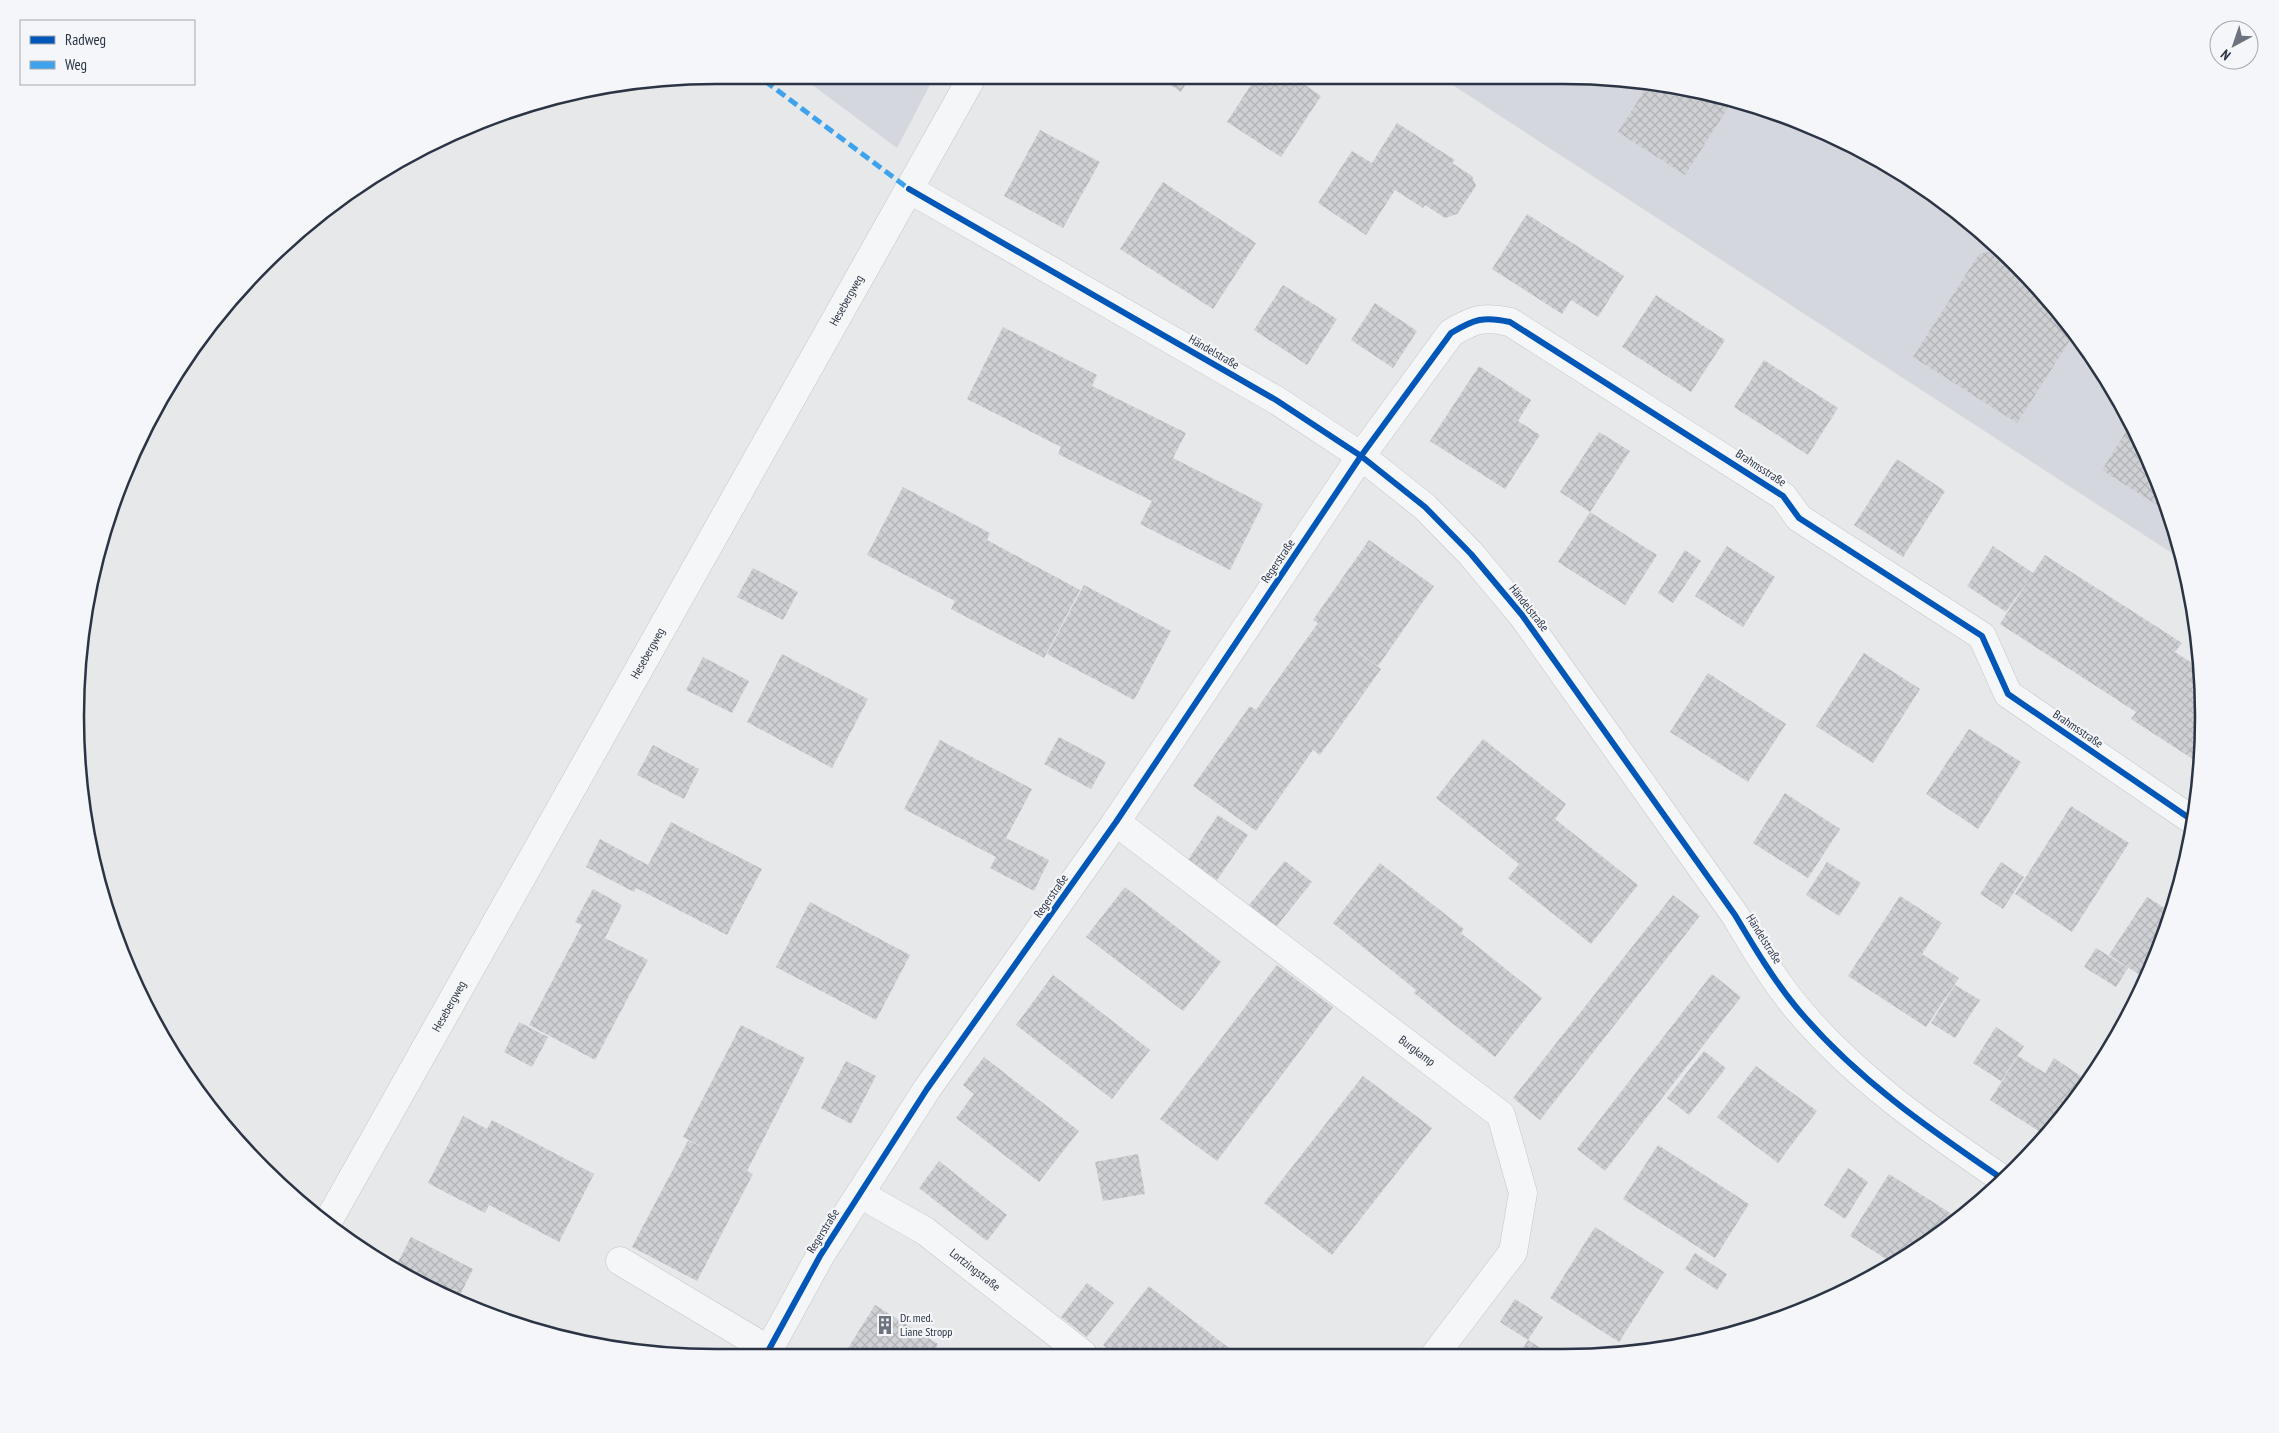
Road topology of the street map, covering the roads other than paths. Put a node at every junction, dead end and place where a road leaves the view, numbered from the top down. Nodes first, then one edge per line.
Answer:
1 (968, 84) edge
2 (909, 190) junction
3 (1361, 456) junction
4 (2187, 817) edge
5 (1116, 822) junction
6 (1998, 1176) edge
7 (860, 1194) junction
8 (330, 1217) edge
9 (620, 1261) dead end
10 (765, 1349) edge
11 (769, 1349) edge
12 (1077, 1349) edge
13 (1439, 1349) edge

1 - 2 street, Hesebergweg
2 - 3 street, Händelstraße
2 - 8 street, Hesebergweg
3 - 4 street, Brahmsstraße
3 - 5 street, Regerstraße
3 - 6 street, Händelstraße
5 - 7 street, Regerstraße
5 - 13 street, Burgkamp
7 - 11 street, Regerstraße
7 - 12 street, Lortzingstraße
9 - 10 street

